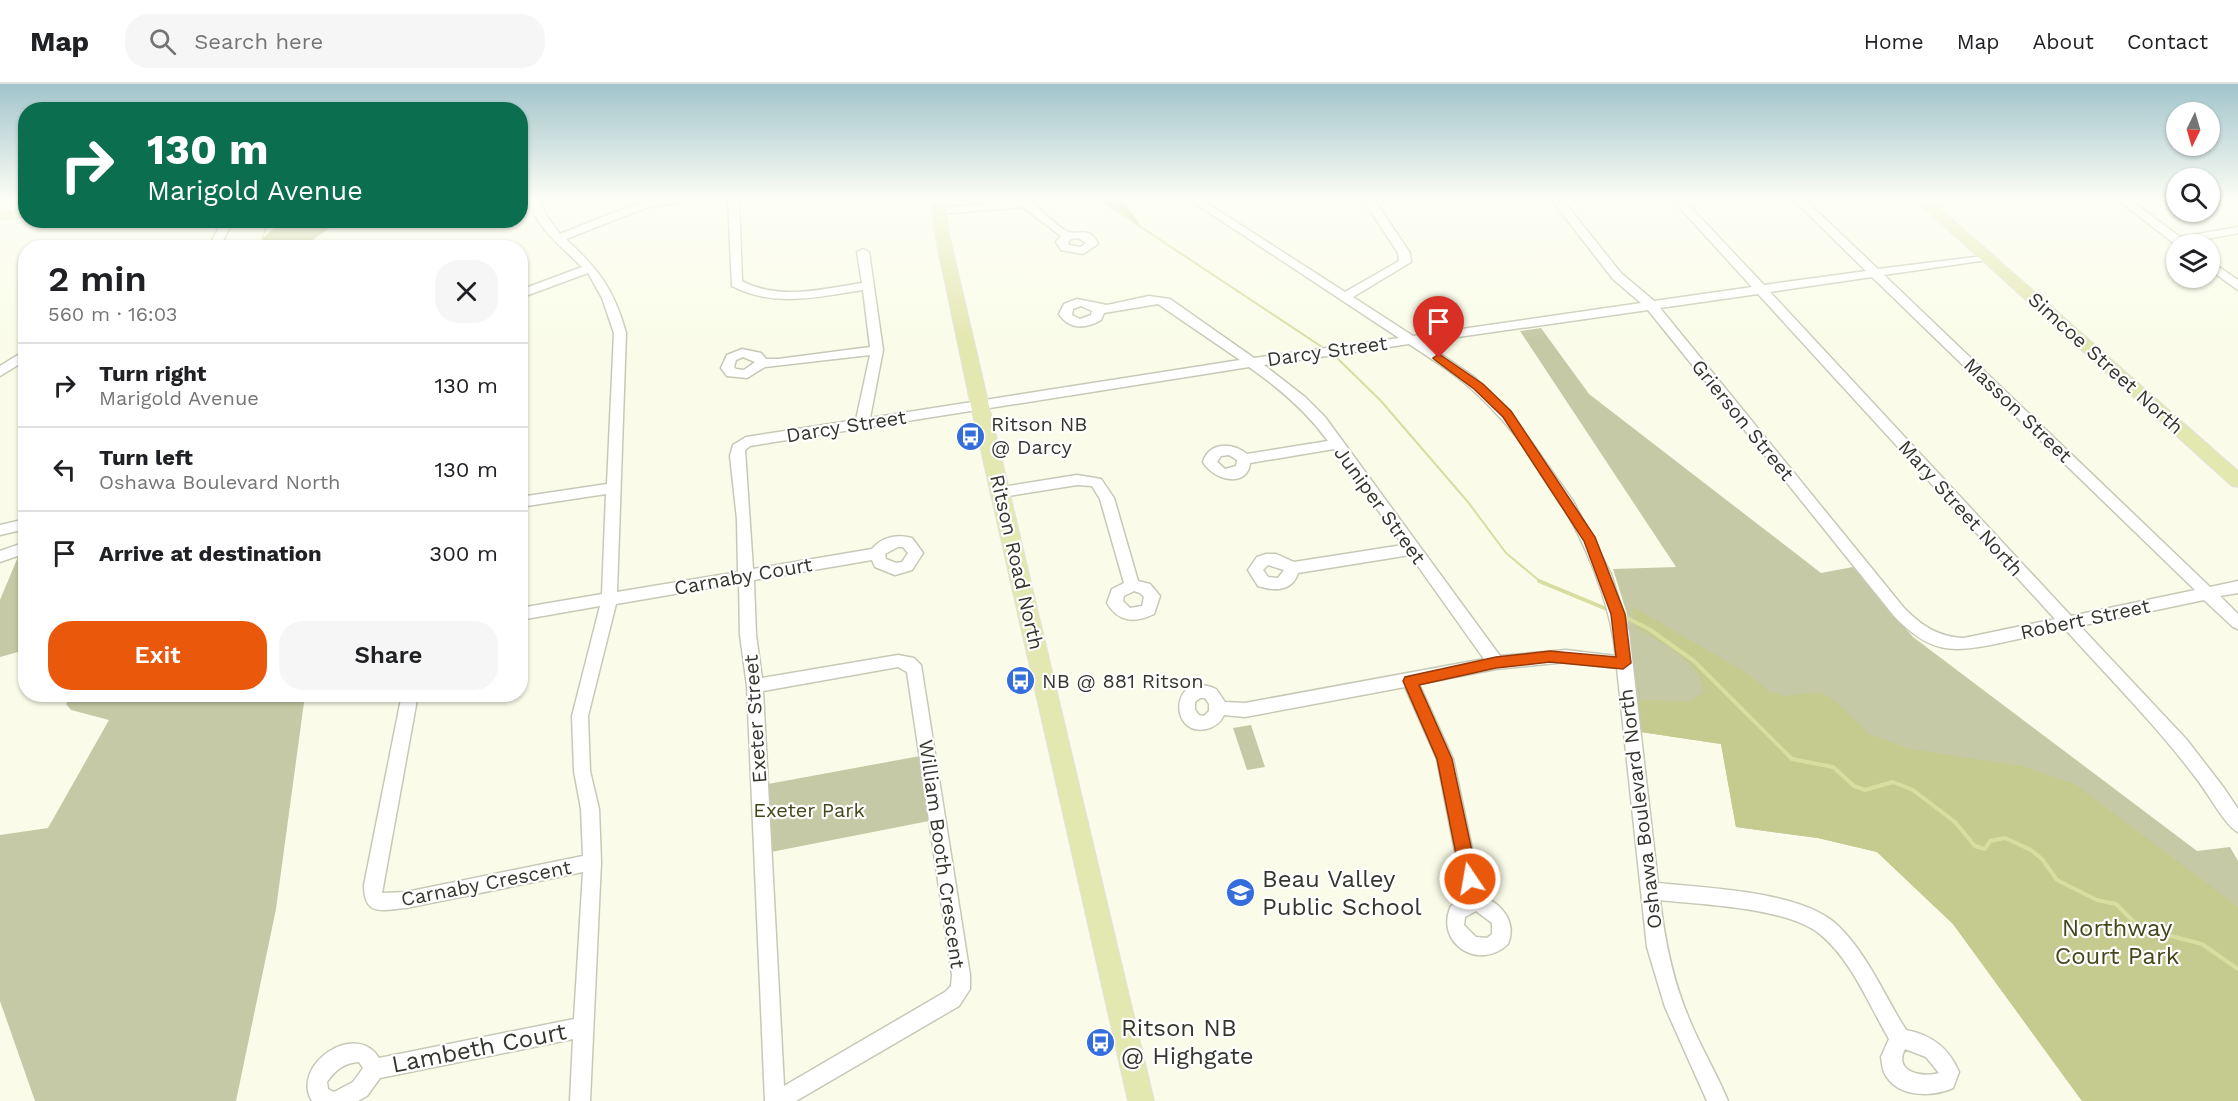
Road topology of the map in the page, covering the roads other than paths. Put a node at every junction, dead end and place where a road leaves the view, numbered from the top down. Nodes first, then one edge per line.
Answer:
1 (565, 245) edge
2 (735, 245) edge
3 (944, 245) edge
4 (1265, 245) edge
5 (1399, 245) edge
6 (1593, 245) edge
7 (1720, 245) edge
8 (1846, 245) edge
9 (1974, 245) edge
10 (863, 252) dead end
11 (1987, 257) junction
12 (590, 268) junction
13 (1874, 272) junction
14 (2220, 272) edge
15 (868, 286) junction
16 (2238, 286) edge
17 (1760, 288) junction
18 (528, 291) edge
19 (1344, 297) junction
20 (1650, 304) junction
21 (1098, 309) dead end
22 (1410, 339) junction
23 (878, 350) junction
24 (18, 360) edge
25 (762, 363) dead end
26 (1250, 363) junction
27 (0, 372) edge
28 (980, 406) junction
29 (862, 424) junction
30 (774, 438) joint
31 (1335, 444) junction
32 (1244, 459) dead end
33 (2238, 481) edge
34 (615, 488) junction
35 (1002, 492) junction
36 (528, 501) edge
37 (18, 526) edge
38 (0, 530) edge
39 (1413, 549) junction
40 (18, 550) edge
41 (877, 554) dead end
42 (0, 557) edge
43 (1292, 568) dead end
44 (746, 574) junction
45 (1132, 585) dead end
46 (2238, 587) edge
47 (2208, 593) junction
48 (609, 600) junction
49 (528, 613) edge
50 (2066, 622) junction
51 (2238, 623) edge
52 (1933, 639) joint
53 (1496, 663) junction
54 (1623, 663) junction
55 (1410, 681) junction
56 (755, 686) junction
57 (408, 702) edge
58 (1220, 708) dead end
59 (2238, 824) edge
60 (592, 862) junction
61 (1650, 891) junction
62 (1474, 902) dead end
63 (583, 1027) junction
64 (1900, 1039) dead end
65 (374, 1069) junction
66 (330, 1101) edge
67 (338, 1101) edge
68 (580, 1101) edge
69 (776, 1101) edge
70 (1141, 1101) edge
71 (1718, 1101) edge

1 - 12 street
2 - 15 street
3 - 28 main road, Ritson Road North
4 - 19 street, Oshawa Boulevard North
5 - 19 street
6 - 20 street, Grierson Street
7 - 17 street, Mary Street North
8 - 13 street, Masson Street
9 - 11 main road, Simcoe Street North
10 - 15 street
11 - 13 street, Darcy Street
11 - 33 main road, Simcoe Street North
12 - 18 street
12 - 34 street
13 - 17 street, Darcy Street
13 - 47 street, Masson Street
14 - 16 street
15 - 23 street
17 - 20 street, Darcy Street
17 - 50 street, Mary Street North
19 - 22 street, Oshawa Boulevard North
20 - 22 street, Darcy Street
20 - 52 street, Grierson Street
21 - 26 street, Juniper Street
22 - 26 street, Darcy Street
22 - 54 street, Oshawa Boulevard North
23 - 25 street
23 - 29 street
24 - 27 street
26 - 28 street, Darcy Street
26 - 31 street, Juniper Street
28 - 29 street, Darcy Street
28 - 35 main road, Ritson Road North
29 - 30 street, Darcy Street
30 - 44 street, Exeter Street
31 - 32 street
31 - 39 street, Juniper Street
34 - 36 street
34 - 48 street
35 - 45 street
35 - 70 main road, Ritson Road North
37 - 38 street
39 - 43 street
39 - 53 street, Juniper Street
40 - 42 street
41 - 44 street, Carnaby Court
44 - 48 street, Carnaby Court
44 - 56 street, Exeter Street
46 - 47 street, Robert Street
47 - 50 street, Robert Street
47 - 51 street, Masson Street
48 - 49 street
48 - 60 street
50 - 52 street, Robert Street
50 - 59 street, Mary Street North
53 - 54 street
53 - 55 street
54 - 61 street, Oshawa Boulevard North
55 - 58 street
55 - 62 street
56 - 69 street, Exeter Street
56 - 69 street, William Booth Crescent
57 - 60 street, Carnaby Crescent
60 - 63 street
61 - 64 street
61 - 71 street, Oshawa Boulevard North
63 - 65 street, Lambeth Court
63 - 68 street
65 - 66 street, Lambeth Court
65 - 67 street, Lambeth Court

